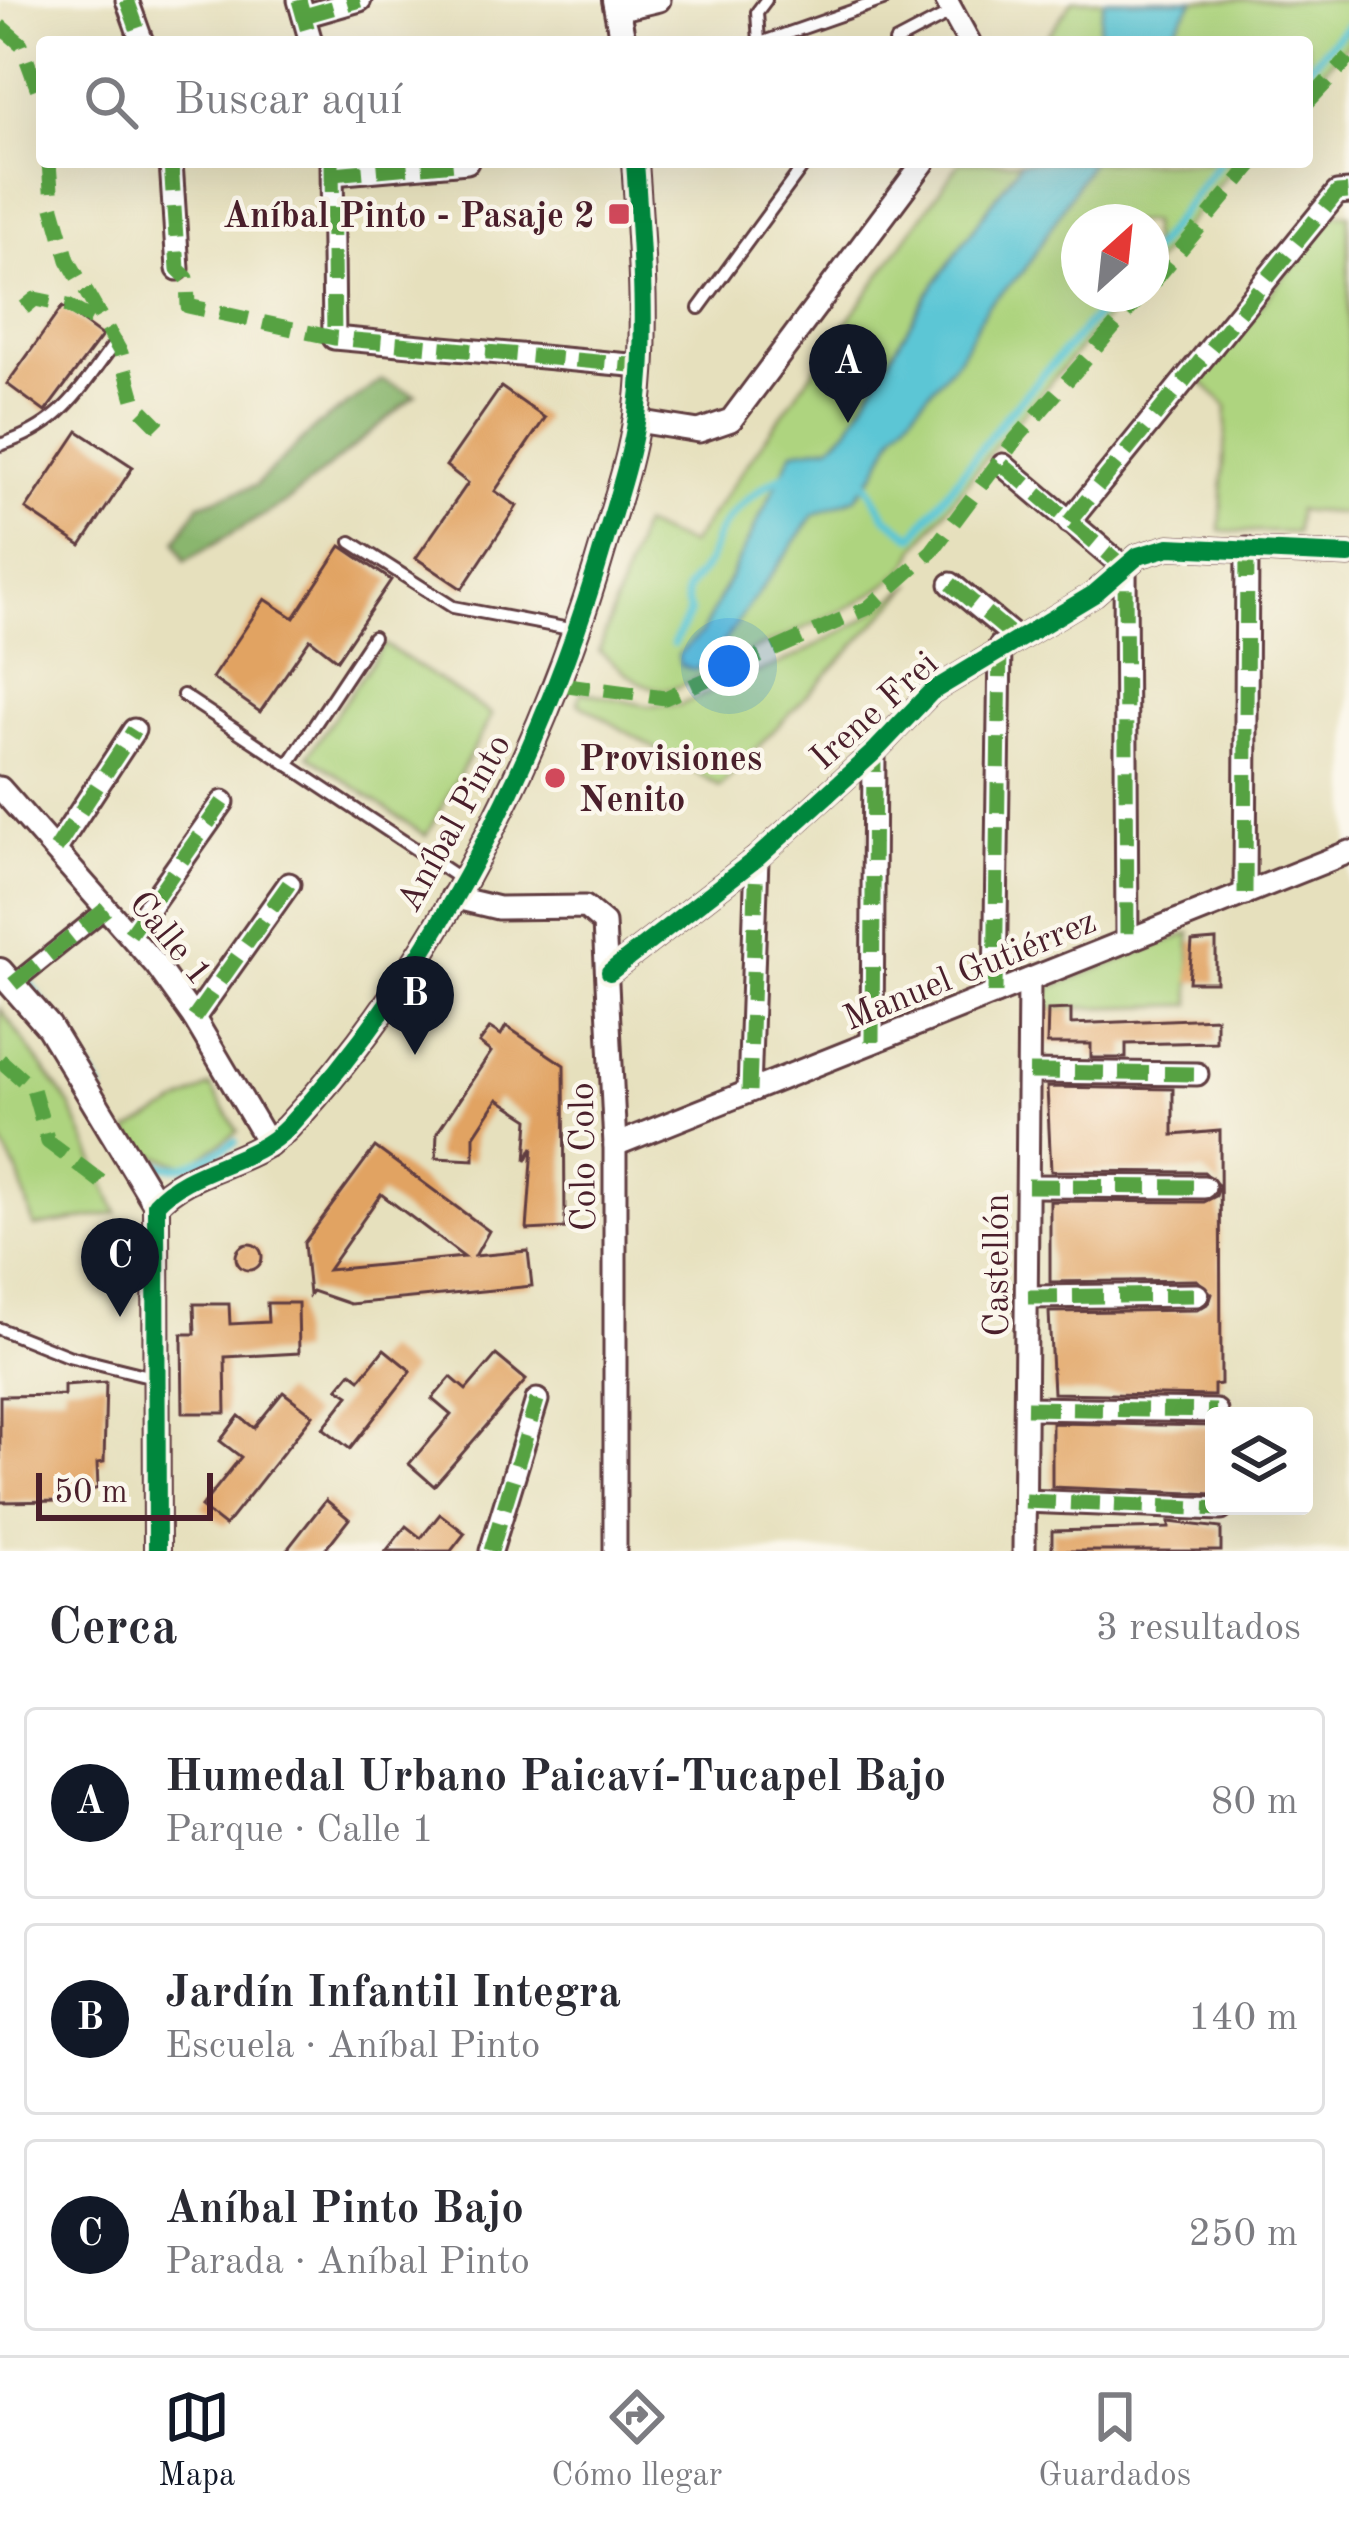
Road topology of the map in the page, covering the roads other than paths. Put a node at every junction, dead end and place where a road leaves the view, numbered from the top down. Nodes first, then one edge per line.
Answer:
1 (127, 0) edge
2 (360, 0) edge
3 (658, 0) edge
4 (766, 0) edge
5 (884, 0) edge
6 (616, 5) edge
7 (949, 6) edge
8 (302, 8) edge
9 (140, 36) edge
10 (622, 36) edge
11 (760, 36) edge
12 (779, 36) edge
13 (902, 36) edge
14 (966, 36) edge
15 (171, 168) edge
16 (332, 168) edge
17 (635, 168) edge
18 (802, 168) edge
19 (920, 168) edge
20 (1349, 192) edge
21 (178, 269) dead end
22 (699, 308) dead end
23 (115, 344) dead end
24 (641, 366) junction
25 (636, 422) junction
26 (0, 445) edge
27 (1004, 466) dead end
28 (1069, 522) junction
29 (351, 542) dead end
30 (1247, 549) junction
31 (1349, 555) edge
32 (1125, 568) junction
33 (951, 584) dead end
34 (578, 631) junction
35 (373, 637) dead end
36 (1008, 642) junction
37 (184, 695) dead end
38 (134, 730) dead end
39 (874, 752) junction
40 (287, 765) junction
41 (0, 788) edge
42 (224, 802) dead end
43 (56, 849) junction
44 (1349, 853) edge
45 (757, 858) junction
46 (289, 884) dead end
47 (457, 888) junction
48 (1245, 894) junction
49 (107, 908) junction
50 (130, 934) junction
51 (1127, 941) junction
52 (610, 972) junction
53 (6, 977) edge
54 (1029, 980) junction
55 (995, 993) junction
56 (194, 1018) junction
57 (872, 1042) junction
58 (1029, 1072) junction
59 (1197, 1074) dead end
60 (748, 1091) junction
61 (268, 1145) junction
62 (614, 1145) junction
63 (1028, 1186) junction
64 (1204, 1186) dead end
65 (156, 1204) junction
66 (1198, 1295) dead end
67 (1028, 1298) junction
68 (0, 1329) edge
69 (157, 1378) junction
70 (537, 1400) dead end
71 (1027, 1408) junction
72 (1205, 1411) edge
73 (1025, 1501) junction
74 (1205, 1508) edge
75 (157, 1551) edge
76 (491, 1551) edge
77 (616, 1551) edge
78 (1024, 1551) edge

1 - 9 street
2 - 8 street
3 - 6 street
4 - 11 lane
5 - 12 lane
6 - 10 street
7 - 13 lane
7 - 14 street
15 - 21 street
16 - 24 street
17 - 24 street, Aníbal Pinto
18 - 22 lane
19 - 25 street
20 - 28 street
23 - 26 lane
24 - 25 street, Aníbal Pinto
25 - 34 street, Aníbal Pinto
27 - 28 street
28 - 32 street
29 - 34 lane
30 - 31 street, Irene Frei
30 - 32 street, Irene Frei
30 - 48 street
32 - 36 street, Irene Frei
32 - 51 street
33 - 36 street
34 - 47 street, Aníbal Pinto
35 - 40 lane
36 - 39 street, Irene Frei
36 - 55 street
37 - 40 lane
38 - 43 street
39 - 45 street, Irene Frei
39 - 57 street
40 - 47 lane
41 - 43 street, Calle 1
42 - 50 street
43 - 49 street, Calle 1
44 - 48 street, Manuel Gutiérrez
45 - 52 street, Irene Frei
45 - 60 street
46 - 56 street
47 - 52 street, Colo Colo
47 - 61 street, Aníbal Pinto
48 - 51 street, Manuel Gutiérrez
49 - 50 street, Calle 1
49 - 53 street
50 - 56 street, Calle 1
51 - 54 street, Manuel Gutiérrez
52 - 62 street, Colo Colo
53 - 65 street
54 - 55 street, Manuel Gutiérrez
54 - 58 street, Castellón
55 - 57 street, Manuel Gutiérrez
56 - 61 street, Calle 1
57 - 60 street, Manuel Gutiérrez
58 - 59 street
58 - 63 street, Castellón
60 - 62 street, Manuel Gutiérrez
61 - 65 street, Aníbal Pinto
62 - 77 street, Colo Colo
63 - 64 street
63 - 67 street, Castellón
65 - 69 street
66 - 67 street
67 - 71 street, Castellón
68 - 69 lane
69 - 75 street
70 - 76 street
71 - 72 street
71 - 73 street, Castellón
73 - 74 street
73 - 78 street, Castellón

